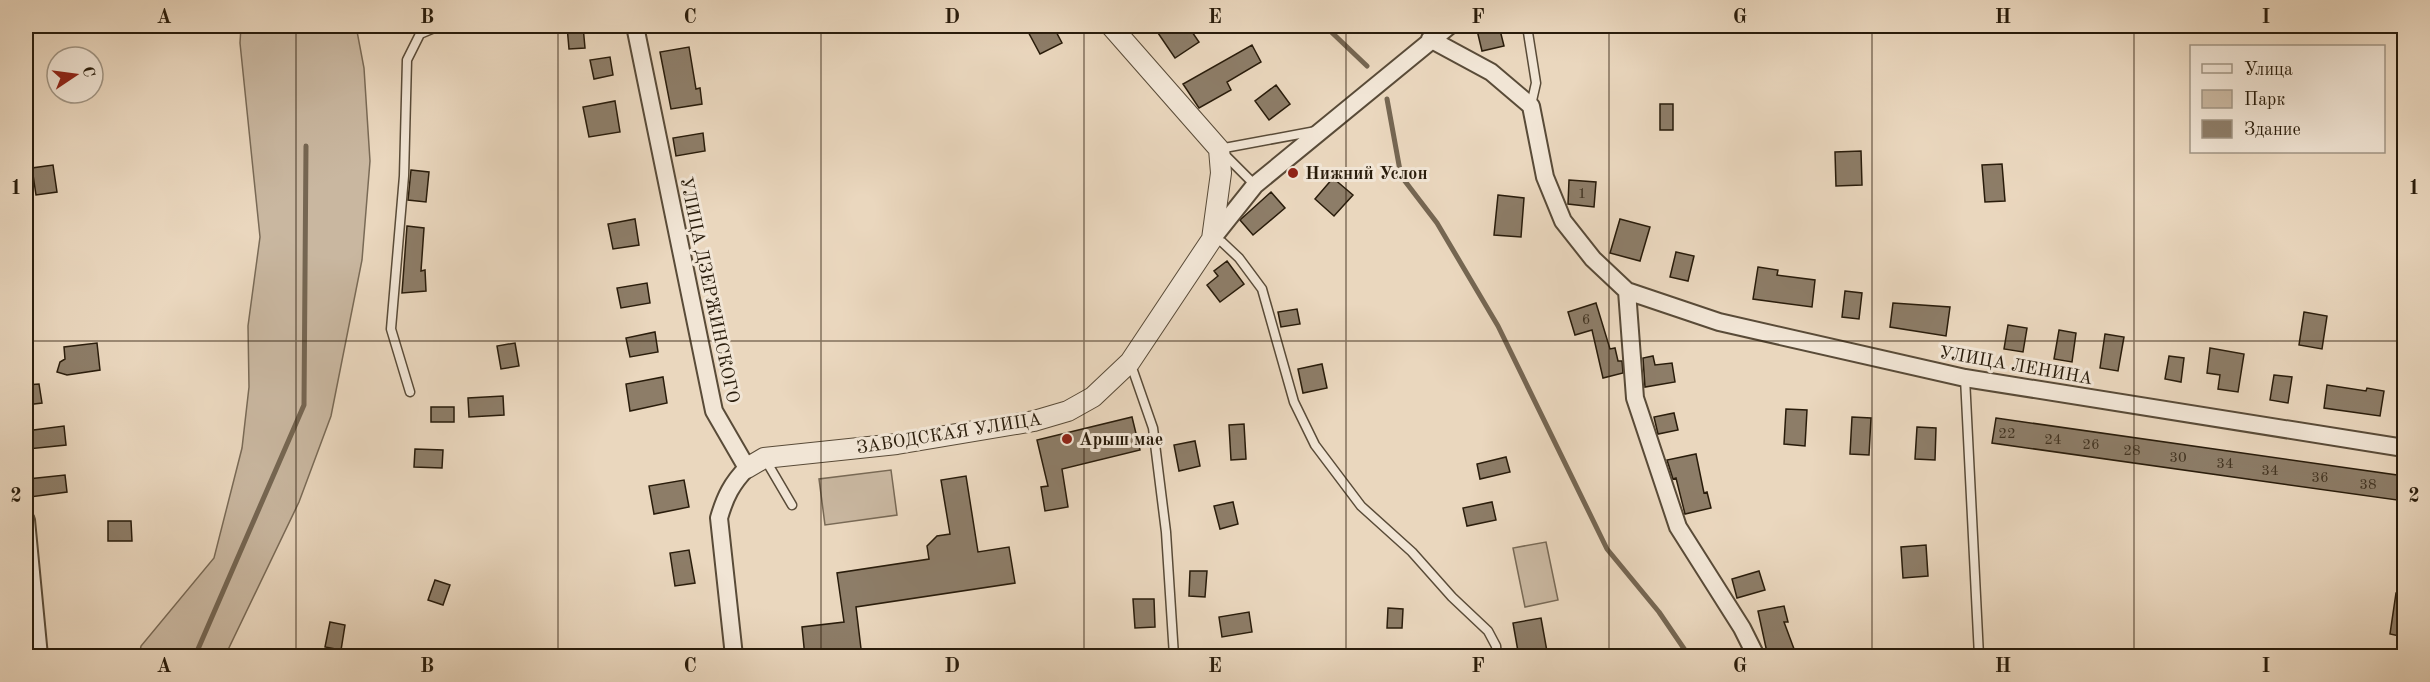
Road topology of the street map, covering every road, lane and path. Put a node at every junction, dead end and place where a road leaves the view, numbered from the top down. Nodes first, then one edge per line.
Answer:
1 (439, 26) edge
2 (635, 26) edge
3 (1112, 26) edge
4 (1449, 26) edge
5 (1527, 26) edge
6 (1430, 39) junction
7 (1531, 106) junction
8 (1319, 131) junction
9 (1219, 149) junction
10 (1255, 185) junction
11 (1212, 238) junction
12 (1627, 291) junction
13 (1130, 363) junction
14 (1965, 378) junction
15 (410, 392) dead end
16 (2404, 448) edge
17 (765, 458) junction
18 (747, 468) junction
19 (792, 505) dead end
20 (26, 520) edge
21 (39, 657) edge
22 (734, 657) edge
23 (1174, 657) edge
24 (1497, 657) edge
25 (1756, 657) edge
26 (1979, 657) edge

1 - 15 lane
2 - 18 street, УЛИЦА ДЗЕРЖИНСКОГО
3 - 9 street
4 - 6 street
5 - 7 lane
6 - 7 street
6 - 8 street
7 - 12 street
8 - 9 lane
8 - 10 street
9 - 10 lane
9 - 11 street, ЗАВОДСКАЯ УЛИЦА
10 - 11 street
11 - 13 street, ЗАВОДСКАЯ УЛИЦА
11 - 24 lane
12 - 14 street, УЛИЦА ЛЕНИНА
12 - 25 street
13 - 17 street, ЗАВОДСКАЯ УЛИЦА
13 - 23 lane
14 - 16 street, УЛИЦА ЛЕНИНА
14 - 26 lane
17 - 18 street, ЗАВОДСКАЯ УЛИЦА
17 - 19 lane
18 - 22 street
20 - 21 street

